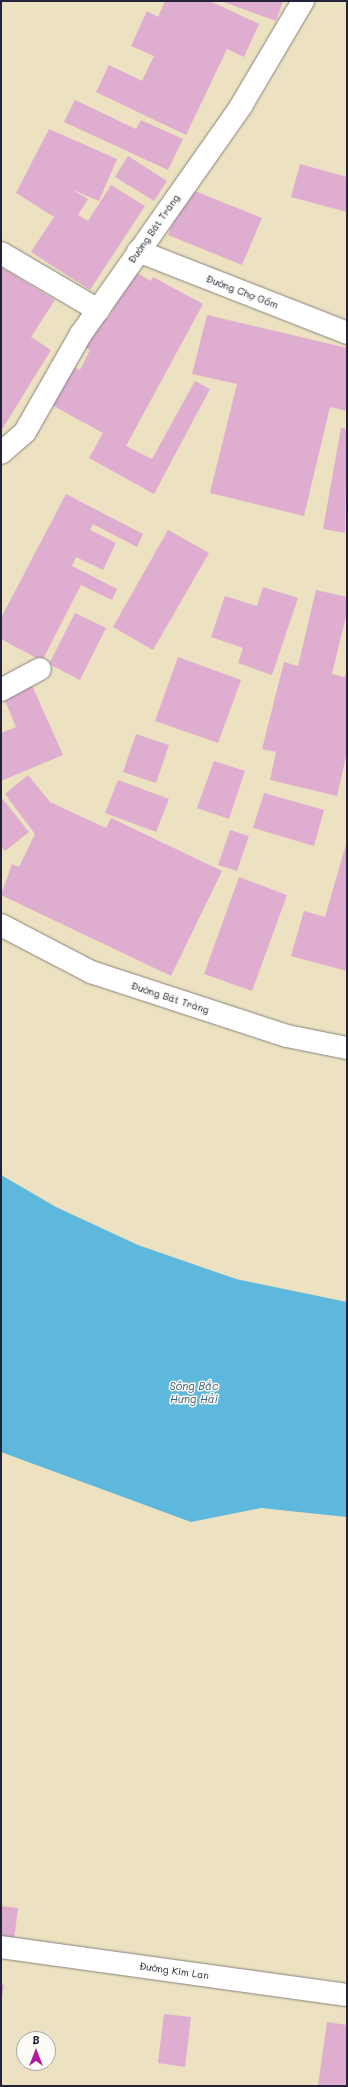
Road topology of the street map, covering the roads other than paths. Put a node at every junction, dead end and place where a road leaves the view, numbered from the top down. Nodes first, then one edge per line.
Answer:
1 (303, 1) edge
2 (138, 251) junction
3 (1, 253) edge
4 (98, 310) junction
5 (347, 333) edge
6 (1, 453) edge
7 (40, 669) dead end
8 (1, 690) edge
9 (1, 925) edge
10 (347, 1048) edge
11 (1, 1946) edge
12 (347, 1995) edge

1 - 2 street, Đường Bát Tràng
2 - 4 street, Đường Bát Tràng
2 - 5 street, Đường Chợ Gốm
3 - 4 street
4 - 6 street, Đường Bát Tràng
7 - 8 street
9 - 10 street, Đường Bát Tràng
11 - 12 street, Đường Kim Lan

